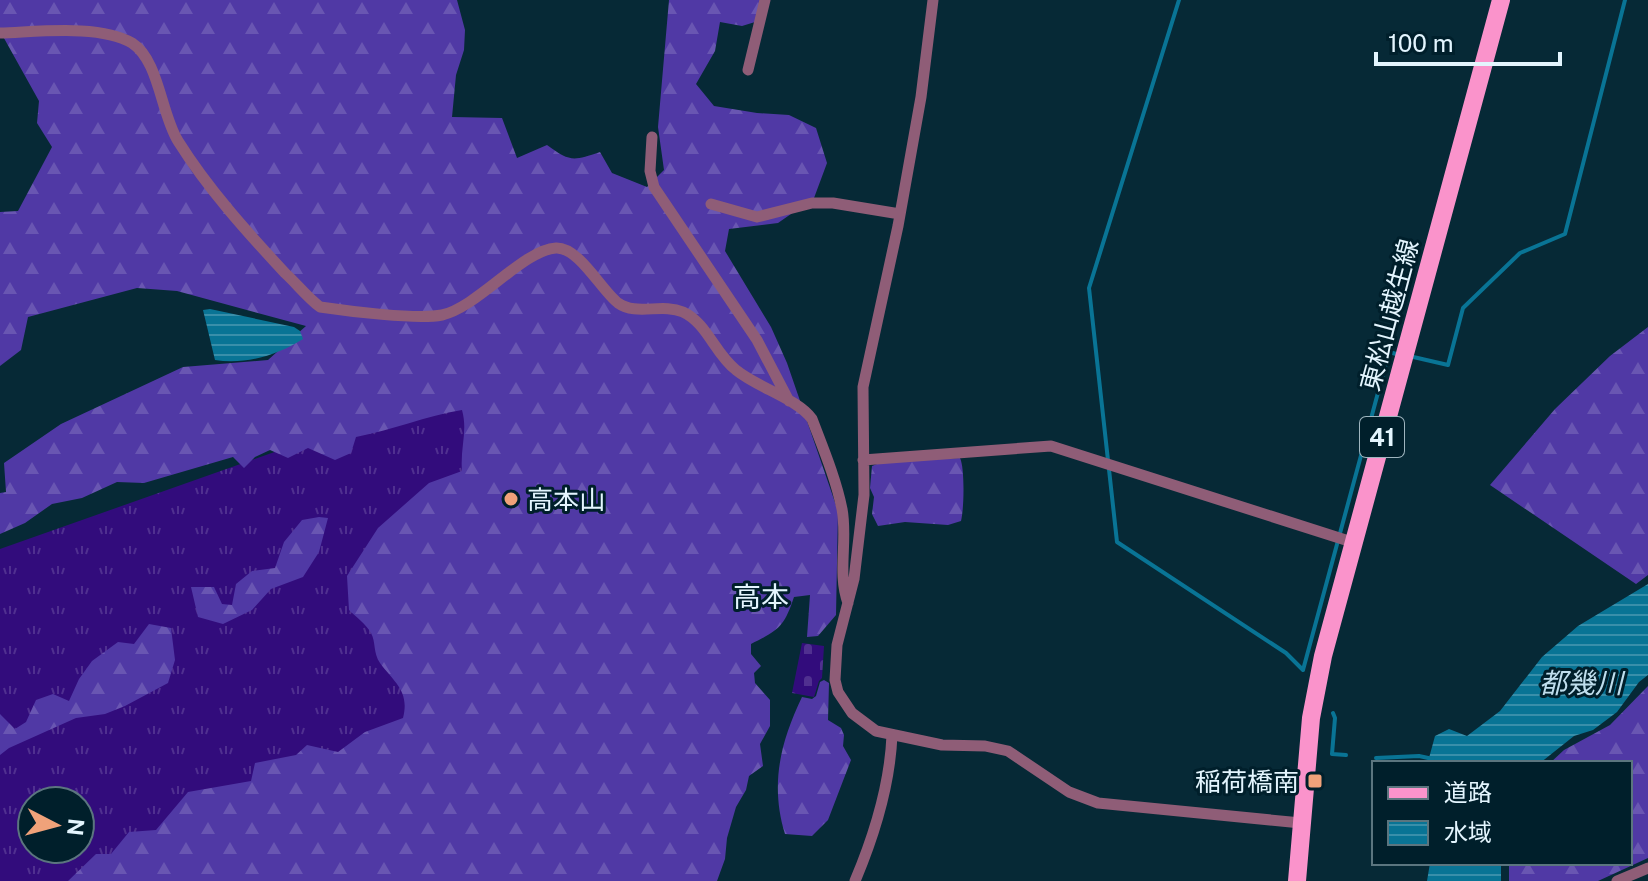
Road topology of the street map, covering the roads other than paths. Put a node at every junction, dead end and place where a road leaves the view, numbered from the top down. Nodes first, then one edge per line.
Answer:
1 (765, 0) edge
2 (933, 0) edge
3 (1501, 0) edge
4 (0, 33) edge
5 (748, 70) dead end
6 (652, 137) dead end
7 (711, 204) dead end
8 (900, 214) junction
9 (789, 401) junction
10 (863, 460) junction
11 (1355, 543) junction
12 (848, 603) junction
13 (892, 735) junction
14 (1301, 823) junction
15 (1648, 868) edge
16 (1624, 880) edge
17 (855, 881) edge
18 (1297, 881) edge

1 - 5 street
2 - 8 street
3 - 11 main road, 東松山越生線 / 41
4 - 9 street
6 - 9 street
7 - 8 street
8 - 10 street
9 - 12 street
10 - 11 street
10 - 12 street
11 - 14 main road, 東松山越生線 / 41
12 - 13 street
13 - 14 street
13 - 17 street
14 - 18 main road, 東松山越生線 / 41
15 - 16 street

